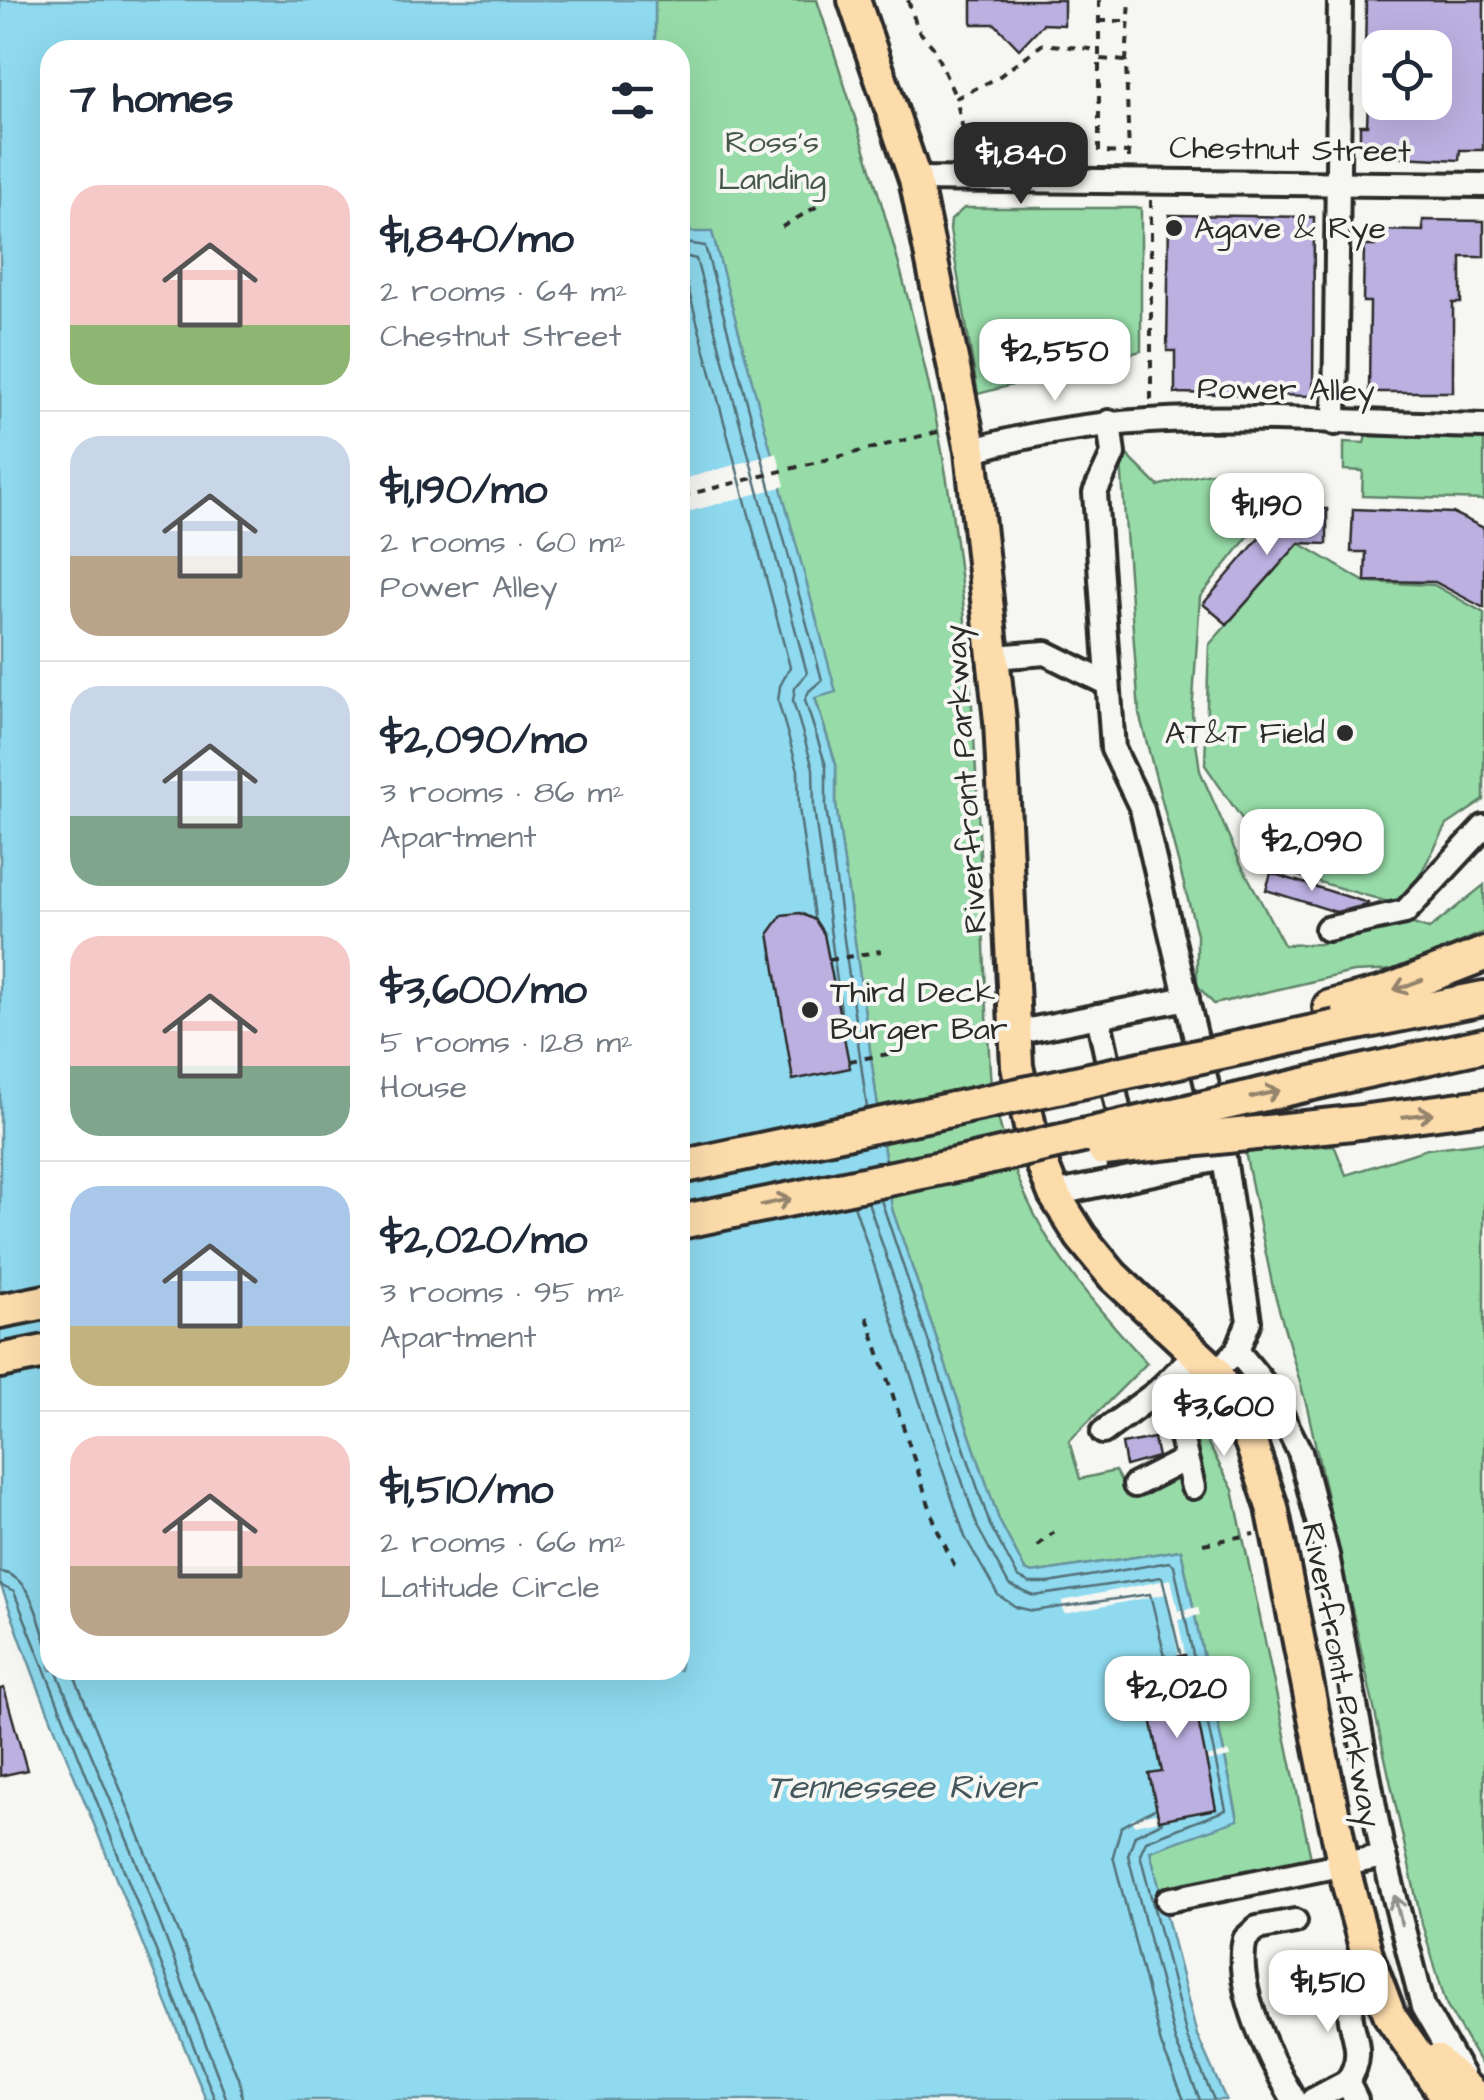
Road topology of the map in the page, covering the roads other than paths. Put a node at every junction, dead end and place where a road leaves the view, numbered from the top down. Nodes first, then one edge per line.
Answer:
1 (854, 0) edge
2 (1340, 0) edge
3 (915, 180) junction
4 (1338, 184) junction
5 (1484, 185) edge
6 (1110, 422) junction
7 (1336, 423) junction
8 (1484, 426) edge
9 (961, 440) junction
10 (994, 656) junction
11 (1108, 684) junction
12 (1484, 827) edge
13 (1327, 928) dead end
14 (1484, 954) edge
15 (1188, 998) junction
16 (1484, 998) edge
17 (1098, 1016) junction
18 (1333, 1017) junction
19 (1016, 1033) junction
20 (1484, 1045) edge
21 (1484, 1106) edge
22 (1224, 1158) junction
23 (965, 1163) junction
24 (690, 1165) edge
25 (1133, 1177) junction
26 (1054, 1194) junction
27 (690, 1220) edge
28 (40, 1287) edge
29 (0, 1292) edge
30 (40, 1302) edge
31 (0, 1311) edge
32 (40, 1353) edge
33 (1216, 1359) junction
34 (0, 1361) edge
35 (1157, 1392) junction
36 (1103, 1432) dead end
37 (1186, 1459) junction
38 (1135, 1485) dead end
39 (1192, 1487) dead end
40 (1384, 1856) junction
41 (1344, 1866) junction
42 (1168, 1900) dead end
43 (1295, 1921) dead end
44 (1372, 1970) junction
45 (1351, 2091) edge
46 (1467, 2098) edge
47 (1294, 2100) edge
48 (1314, 2100) edge

1 - 3 main road, Riverfront Parkway
2 - 4 street
3 - 4 street, Chestnut Street
3 - 9 main road, Riverfront Parkway
4 - 5 street, Chestnut Street
4 - 7 street
6 - 7 street, Power Alley
6 - 9 street, Power Alley
6 - 11 street
7 - 8 street, Power Alley
9 - 10 main road, Riverfront Parkway
10 - 11 street
10 - 19 main road, Riverfront Parkway
11 - 15 street
12 - 13 street
14 -> 18 highway
15 - 17 street
15 - 22 street
16 - 18 highway
17 - 19 street
17 - 25 street
18 - 24 highway, bridge
19 - 26 main road, Riverfront Parkway
23 -> 20 highway, bridge
23 -> 21 highway, bridge
22 - 25 street
22 - 33 street
27 -> 23 highway
25 - 26 street
26 - 33 main road, Riverfront Parkway
28 - 29 highway
30 - 31 highway
32 - 34 highway
33 - 35 street
33 - 40 street
33 - 41 main road, Riverfront Parkway
35 - 36 street
35 - 37 street
37 - 38 street
37 - 39 street
40 - 41 street
46 -> 40 street
41 - 42 street
41 - 44 main road, Riverfront Parkway
43 - 47 street
44 - 45 street
44 - 46 main road, Riverfront Parkway
45 - 48 street

